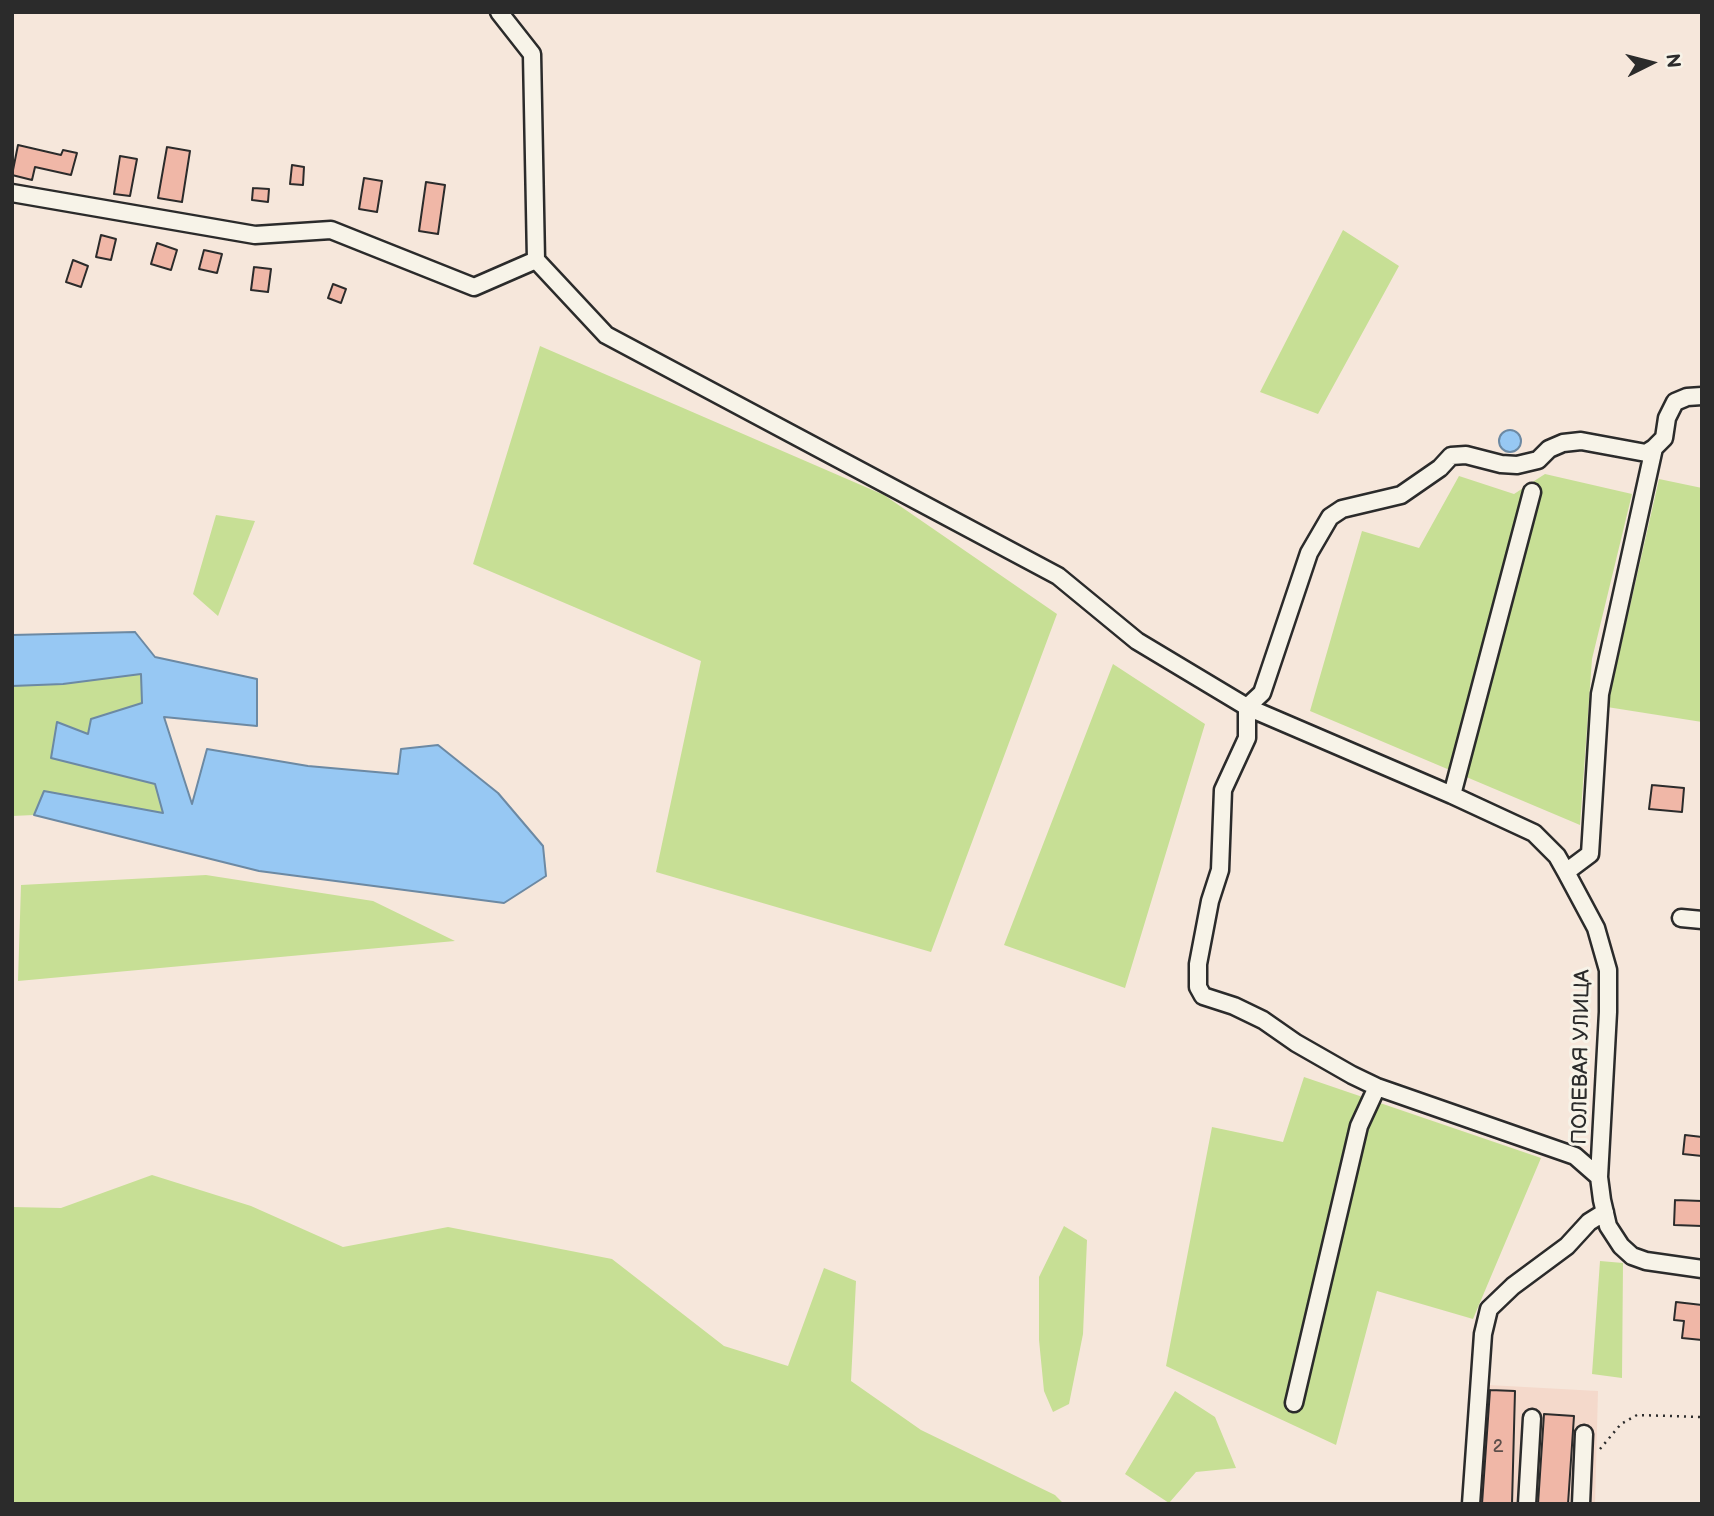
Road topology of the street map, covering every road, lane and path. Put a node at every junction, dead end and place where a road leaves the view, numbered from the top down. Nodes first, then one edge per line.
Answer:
1 (499, 12) edge
2 (12, 193) edge
3 (536, 260) junction
4 (1702, 396) edge
5 (1654, 448) junction
6 (1532, 492) dead end
7 (1247, 706) junction
8 (1452, 795) junction
9 (1566, 873) junction
10 (1681, 918) dead end
11 (1702, 920) edge
12 (1377, 1087) junction
13 (1599, 1177) junction
14 (1605, 1212) junction
15 (1702, 1269) edge
16 (1294, 1403) dead end
17 (1702, 1417) edge
18 (1532, 1418) dead end
19 (1584, 1434) dead end
20 (1583, 1461) junction
21 (1471, 1504) edge
22 (1527, 1504) edge
23 (1581, 1504) edge

1 - 3 street
2 - 3 street
3 - 7 street, ПОЛЕВАЯ УЛИЦА
4 - 5 street
5 - 7 street
5 - 9 street
6 - 8 street
7 - 8 street, ПОЛЕВАЯ УЛИЦА
7 - 12 street
8 - 9 street, ПОЛЕВАЯ УЛИЦА
9 - 13 street, ПОЛЕВАЯ УЛИЦА
10 - 11 street
12 - 13 street
12 - 16 street
13 - 14 street, ПОЛЕВАЯ УЛИЦА
14 - 15 street, ПОЛЕВАЯ УЛИЦА
14 - 21 street
17 - 20 path
18 - 22 street
19 - 20 street
20 - 23 street

